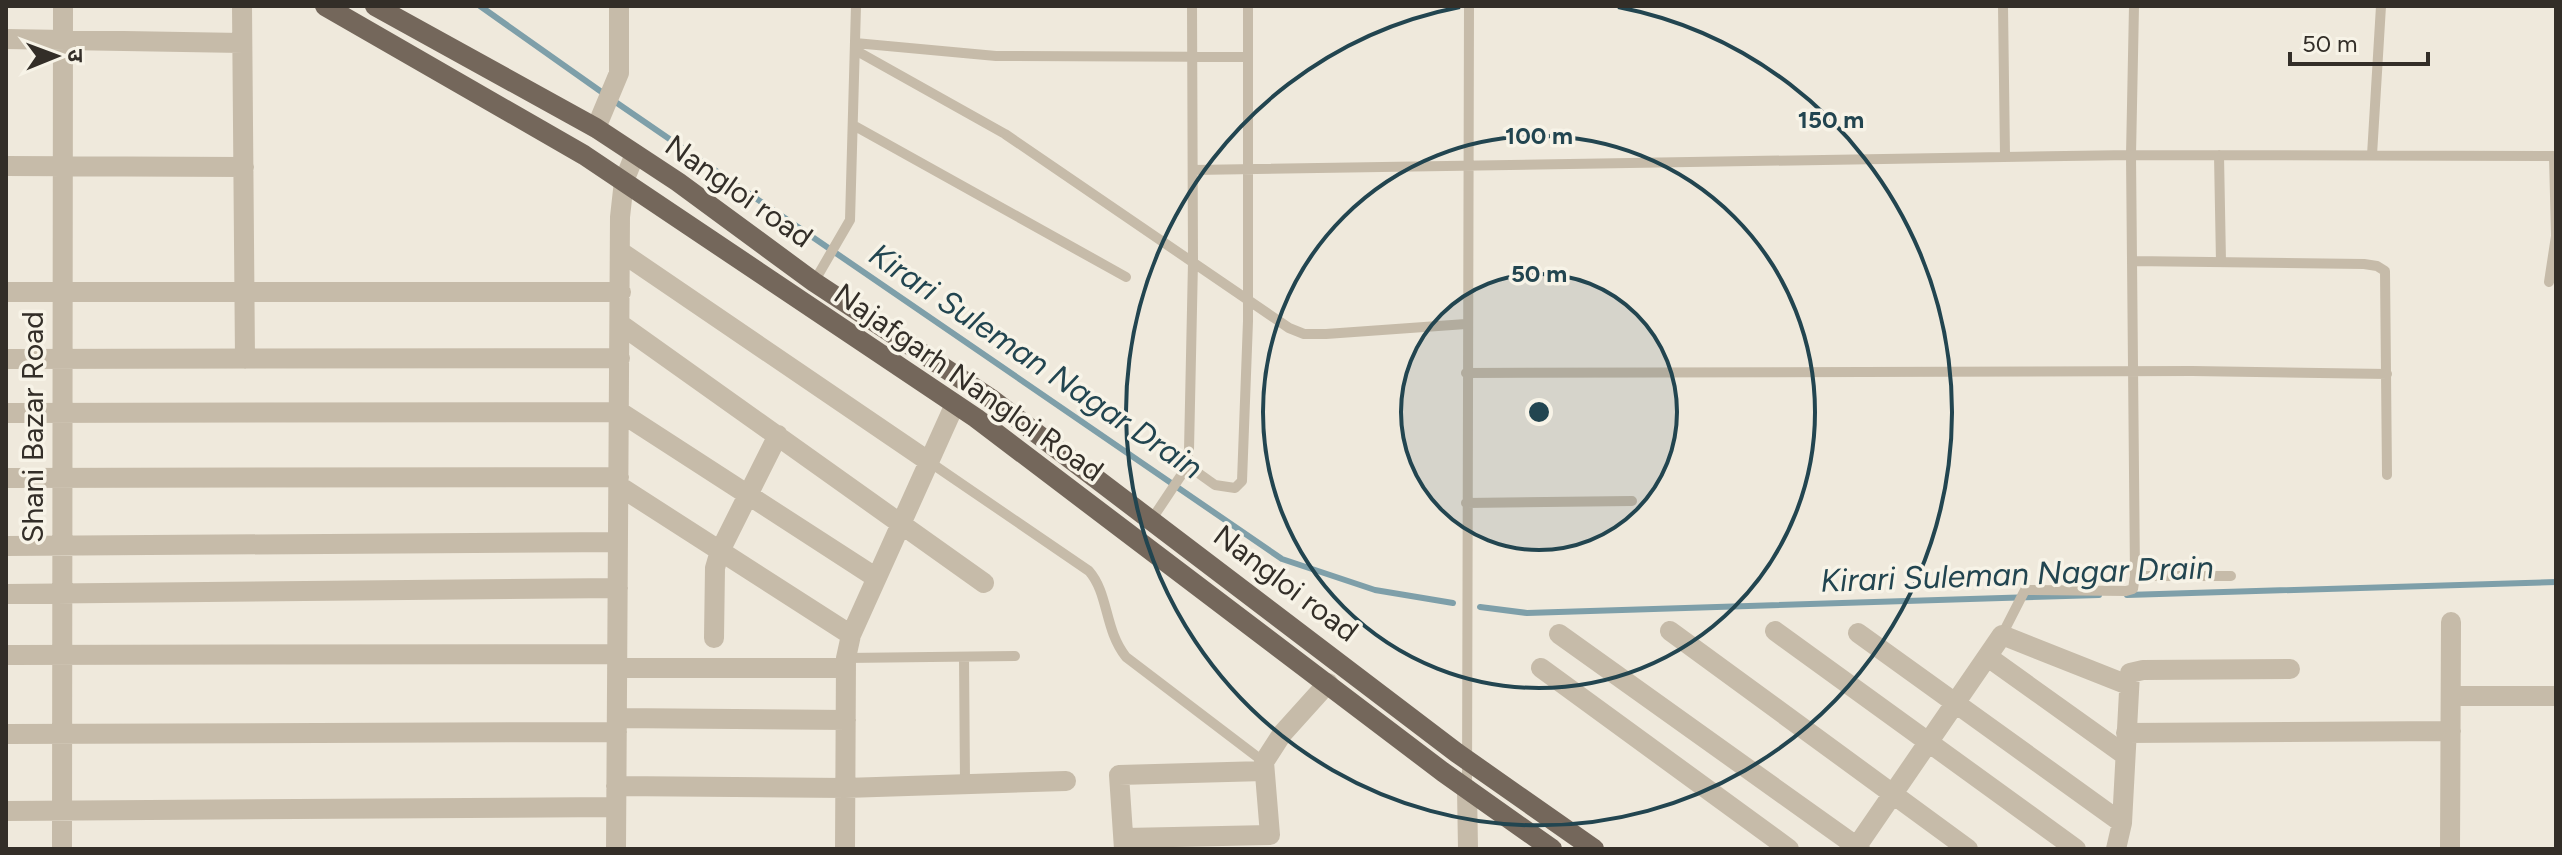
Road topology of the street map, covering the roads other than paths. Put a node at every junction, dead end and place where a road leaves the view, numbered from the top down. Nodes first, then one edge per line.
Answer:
1 (63, 6) edge
2 (242, 6) edge
3 (325, 6) edge
4 (375, 6) edge
5 (619, 6) edge
6 (856, 6) edge
7 (1192, 6) edge
8 (1248, 6) edge
9 (1469, 6) edge
10 (2003, 6) edge
11 (2134, 6) edge
12 (2381, 6) edge
13 (6, 39) edge
14 (63, 40) junction
15 (242, 43) junction
16 (855, 47) junction
17 (1248, 57) junction
18 (1192, 59) junction
19 (853, 125) junction
20 (596, 128) junction
21 (635, 154) junction
22 (2131, 155) junction
23 (2219, 155) junction
24 (2372, 155) junction
25 (2005, 156) junction
26 (2555, 156) edge
27 (6, 166) edge
28 (1467, 166) junction
29 (63, 167) junction
30 (244, 167) junction
31 (1248, 169) junction
32 (1193, 170) junction
33 (624, 181) junction
34 (621, 252) junction
35 (2132, 261) junction
36 (1193, 262) junction
37 (2221, 262) junction
38 (1126, 277) dead end
39 (814, 282) junction
40 (2549, 282) dead end
41 (6, 292) edge
42 (62, 292) junction
43 (621, 292) junction
44 (246, 293) junction
45 (1248, 297) junction
46 (620, 324) junction
47 (1466, 324) junction
48 (620, 358) junction
49 (6, 359) edge
50 (245, 359) junction
51 (62, 360) junction
52 (2133, 371) junction
53 (1466, 373) junction
54 (2387, 374) junction
55 (955, 404) junction
56 (620, 412) junction
57 (6, 413) edge
58 (62, 413) junction
59 (778, 435) junction
60 (928, 461) junction
61 (1184, 469) junction
62 (2387, 475) dead end
63 (6, 478) edge
64 (62, 478) junction
65 (619, 481) junction
66 (748, 495) junction
67 (1632, 501) dead end
68 (1466, 503) junction
69 (1152, 519) junction
70 (900, 521) junction
71 (618, 542) junction
72 (6, 546) edge
73 (62, 546) junction
74 (720, 551) junction
75 (2135, 576) junction
76 (2231, 576) dead end
77 (875, 577) junction
78 (984, 583) dead end
79 (618, 588) junction
80 (6, 594) edge
81 (62, 594) junction
82 (2451, 622) dead end
83 (2008, 626) junction
84 (1670, 631) dead end
85 (1775, 631) dead end
86 (1858, 633) dead end
87 (1559, 634) dead end
88 (851, 635) junction
89 (714, 638) dead end
90 (6, 655) edge
91 (62, 655) junction
92 (1015, 656) dead end
93 (964, 657) junction
94 (1988, 657) junction
95 (617, 661) junction
96 (846, 663) junction
97 (1541, 668) dead end
98 (2290, 669) dead end
99 (1328, 683) junction
100 (2128, 685) junction
101 (2451, 696) junction
102 (2556, 696) edge
103 (1956, 705) junction
104 (846, 720) junction
105 (617, 725) junction
106 (2451, 731) junction
107 (2126, 733) junction
108 (6, 734) edge
109 (62, 734) junction
110 (1931, 743) junction
111 (2125, 755) junction
112 (1468, 760) junction
113 (1264, 767) junction
114 (1066, 781) dead end
115 (965, 782) junction
116 (616, 786) junction
117 (845, 788) junction
118 (1467, 789) junction
119 (1895, 793) junction
120 (616, 807) junction
121 (6, 811) edge
122 (62, 811) junction
123 (2122, 823) junction
124 (1270, 842) edge
125 (1125, 843) edge
126 (1857, 848) edge
127 (62, 849) edge
128 (616, 849) edge
129 (845, 849) edge
130 (1468, 849) edge
131 (1552, 849) edge
132 (1594, 849) edge
133 (1789, 849) edge
134 (1968, 849) edge
135 (2076, 849) edge
136 (2116, 849) edge
137 (2450, 849) edge

1 - 14 street, Shani Bazar Road
2 - 15 street
3 - 33 main road, Najafgarh Nangloi Road
4 - 20 main road, Nangloi road
5 - 20 street
6 - 16 lane
7 - 18 lane
8 - 17 lane
9 - 28 lane
10 - 25 lane
11 - 22 lane
12 - 24 lane
13 - 14 street
14 - 15 street
14 - 29 street, Shani Bazar Road
15 - 30 street
16 - 18 lane
16 - 19 lane
16 - 36 lane
17 - 18 lane
17 - 31 lane
18 - 32 lane
19 - 38 lane
19 - 39 lane
20 - 21 main road, Nangloi road
21 - 33 street
21 - 39 main road, Nangloi road
22 - 23 lane
22 - 25 lane
22 - 35 lane
23 - 24 lane
23 - 37 lane
24 - 26 lane
25 - 28 lane
26 - 40 lane
27 - 29 street
28 - 31 lane
28 - 47 lane
29 - 30 street
29 - 42 street, Shani Bazar Road
30 - 44 street
31 - 32 lane
31 - 45 lane
32 - 36 lane
33 - 34 street
33 - 55 main road, Najafgarh Nangloi Road
34 - 43 street
34 - 60 street
35 - 37 lane
35 - 52 lane
36 - 45 lane
36 - 61 lane
37 - 54 lane
39 - 69 main road, Nangloi road
41 - 42 street
42 - 44 street
42 - 51 street, Shani Bazar Road
43 - 44 street
43 - 46 street
44 - 50 street
45 - 47 lane
45 - 61 lane
46 - 48 street
46 - 59 street
47 - 53 lane
48 - 50 street
48 - 56 street
49 - 51 street
50 - 51 street
51 - 58 street, Shani Bazar Road
52 - 53 lane
52 - 54 lane
52 - 75 lane
53 - 68 lane
54 - 62 lane
55 - 60 street
55 - 99 main road, Najafgarh Nangloi Road
56 - 58 street
56 - 65 street
56 - 66 street
57 - 58 street
58 - 64 street, Shani Bazar Road
59 - 66 street
59 - 70 street
60 - 70 street
60 - 113 lane
61 - 69 lane
63 - 64 street
64 - 65 street
64 - 73 street, Shani Bazar Road
65 - 71 street
65 - 74 street
66 - 74 street
66 - 77 street
67 - 68 lane
68 - 112 lane
69 - 112 main road, Nangloi road
70 - 77 street
70 - 78 street
71 - 73 street
71 - 79 street
72 - 73 street
73 - 81 street, Shani Bazar Road
74 - 88 street
74 - 89 street
75 - 76 lane
75 - 83 lane
77 - 88 street
79 - 81 street
79 - 95 street
80 - 81 street
81 - 91 street, Shani Bazar Road
82 - 101 street
83 - 94 street
83 - 100 street
84 - 119 street
85 - 110 street
86 - 103 street
87 - 126 street
88 - 96 street
90 - 91 street
91 - 95 street
91 - 109 street, Shani Bazar Road
92 - 93 lane
93 - 96 lane
93 - 115 lane
94 - 103 street
94 - 111 street
95 - 96 street
95 - 105 street
96 - 104 street
97 - 133 street
98 - 100 street
99 - 113 street
99 - 118 main road, Najafgarh Nangloi Road
100 - 107 street
101 - 102 street
101 - 106 street
103 - 110 street
103 - 123 street
104 - 105 street
104 - 117 street
105 - 109 street
105 - 116 street
106 - 107 street
106 - 137 street
107 - 111 street
108 - 109 street
109 - 122 street, Shani Bazar Road
110 - 119 street
110 - 135 street
111 - 123 street
112 - 118 lane
112 - 132 main road, Nangloi road
113 - 124 street
113 - 125 street
114 - 115 street
115 - 117 street
116 - 117 street
116 - 120 street
117 - 129 street
118 - 130 street
118 - 131 main road, Najafgarh Nangloi Road
119 - 126 street
119 - 134 street
120 - 122 street
120 - 128 street
121 - 122 street
122 - 127 street, Shani Bazar Road
123 - 136 street
124 - 125 street

